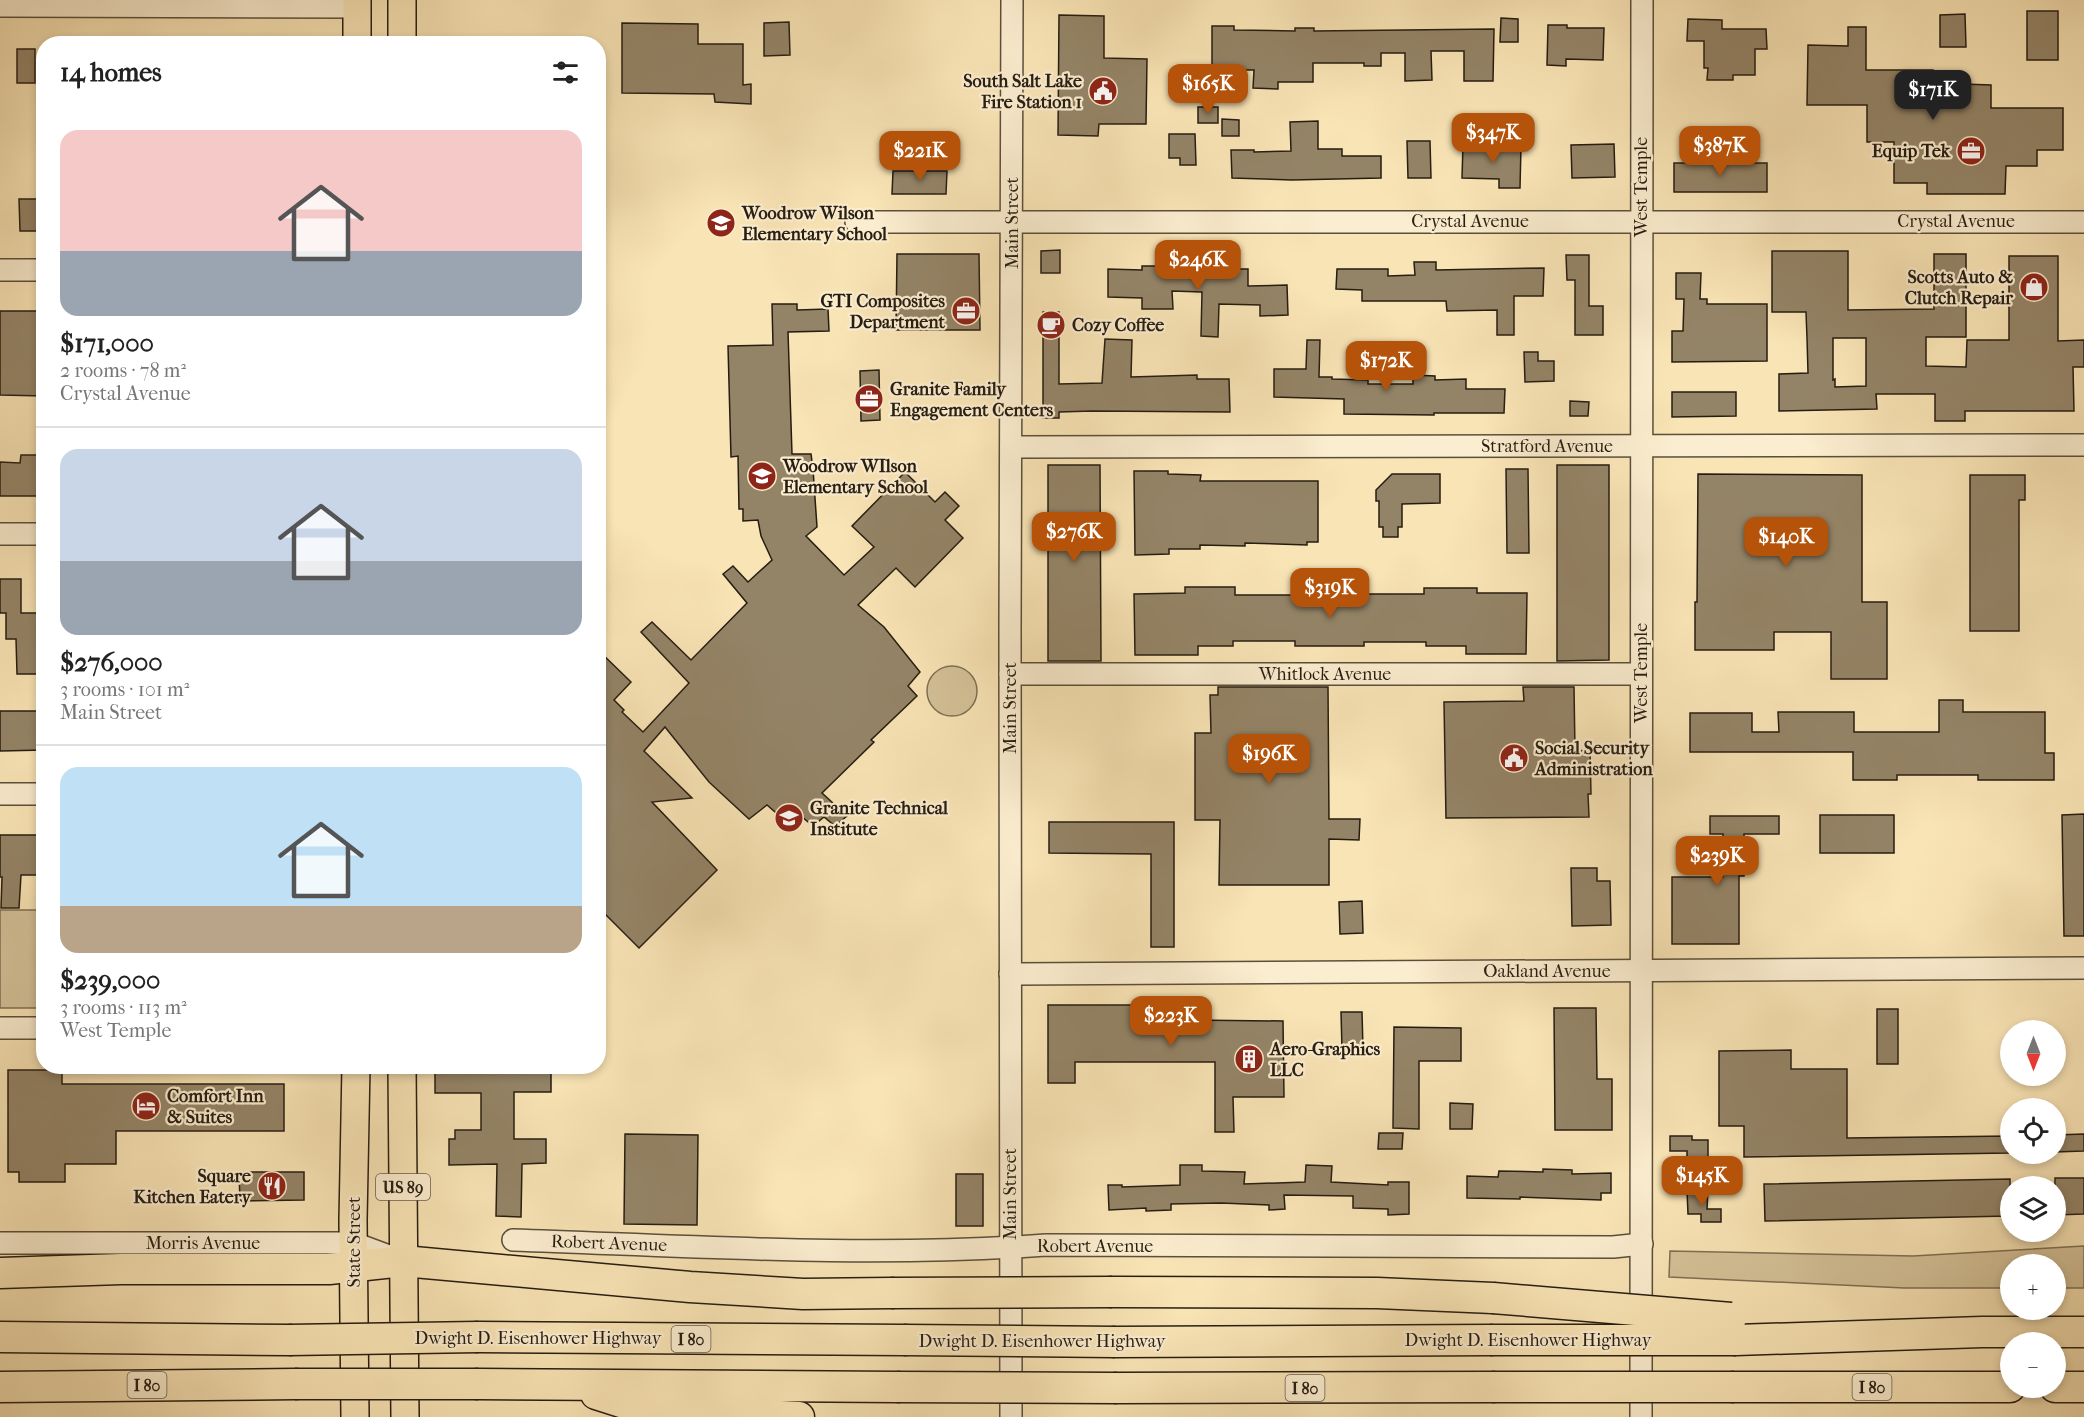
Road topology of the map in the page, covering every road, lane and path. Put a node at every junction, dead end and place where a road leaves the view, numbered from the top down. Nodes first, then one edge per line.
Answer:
1 (402, 0) edge
2 (1012, 0) edge
3 (1642, 0) edge
4 (357, 4) edge
5 (0, 6) edge
6 (357, 36) edge
7 (402, 36) edge
8 (1012, 221) junction
9 (1641, 221) junction
10 (856, 222) dead end
11 (2084, 222) edge
12 (0, 270) edge
13 (36, 270) edge
14 (2084, 445) edge
15 (1641, 446) junction
16 (1011, 447) junction
17 (0, 534) edge
18 (36, 534) edge
19 (1010, 674) junction
20 (1640, 674) junction
21 (0, 794) edge
22 (36, 794) edge
23 (2084, 968) edge
24 (1641, 971) junction
25 (1010, 974) junction
26 (0, 1028) edge
27 (36, 1028) edge
28 (356, 1074) edge
29 (402, 1074) edge
30 (513, 1240) dead end
31 (0, 1243) edge
32 (1642, 1244) junction
33 (1010, 1247) junction
34 (355, 1255) junction
35 (403, 1261) junction
36 (0, 1273) edge
37 (1734, 1329) junction
38 (2084, 1332) edge
39 (0, 1337) edge
40 (564, 1385) junction
41 (0, 1387) edge
42 (2000, 1387) edge
43 (2066, 1387) edge
44 (2084, 1387) edge
45 (355, 1417) edge
46 (405, 1417) edge
47 (800, 1417) edge
48 (1011, 1417) edge
49 (1641, 1417) edge

1 - 7 main road
2 - 8 street, Main Street
3 - 9 street, West Temple
4 - 5 street
4 - 6 main road
8 - 9 street, Crystal Avenue
8 - 10 street, Crystal Avenue
8 - 16 street, Main Street
9 - 11 street, Crystal Avenue
9 - 15 street, West Temple
12 - 13 street
14 - 15 street, Stratford Avenue
15 - 16 street, Stratford Avenue
15 - 20 street, West Temple
16 - 19 street, Main Street
17 - 18 street
19 - 20 street, Whitlock Avenue
19 - 25 street, Main Street
20 - 24 street, West Temple
21 - 22 street
23 - 24 street, Oakland Avenue
24 - 25 street, Oakland Avenue
24 - 32 street, West Temple
25 - 33 street, Main Street
26 - 27 street
28 - 34 main road, State Street / US 89
29 - 35 main road, US 89
30 - 33 street, Robert Avenue
31 - 34 street, Morris Avenue
32 - 33 street, Robert Avenue
32 - 49 street, West Temple
33 - 48 street, Main Street
34 - 35 highway
34 - 36 highway
34 - 45 main road, State Street / US 89
35 - 37 highway, bridge
35 - 46 main road, US 89
37 - 38 highway, Dwight D. Eisenhower Highway / I 80
37 - 39 highway, Dwight D. Eisenhower Highway / I 80, bridge
40 - 41 highway, I 80, bridge
40 - 42 highway, I 80, bridge
40 - 47 highway
43 - 44 highway

